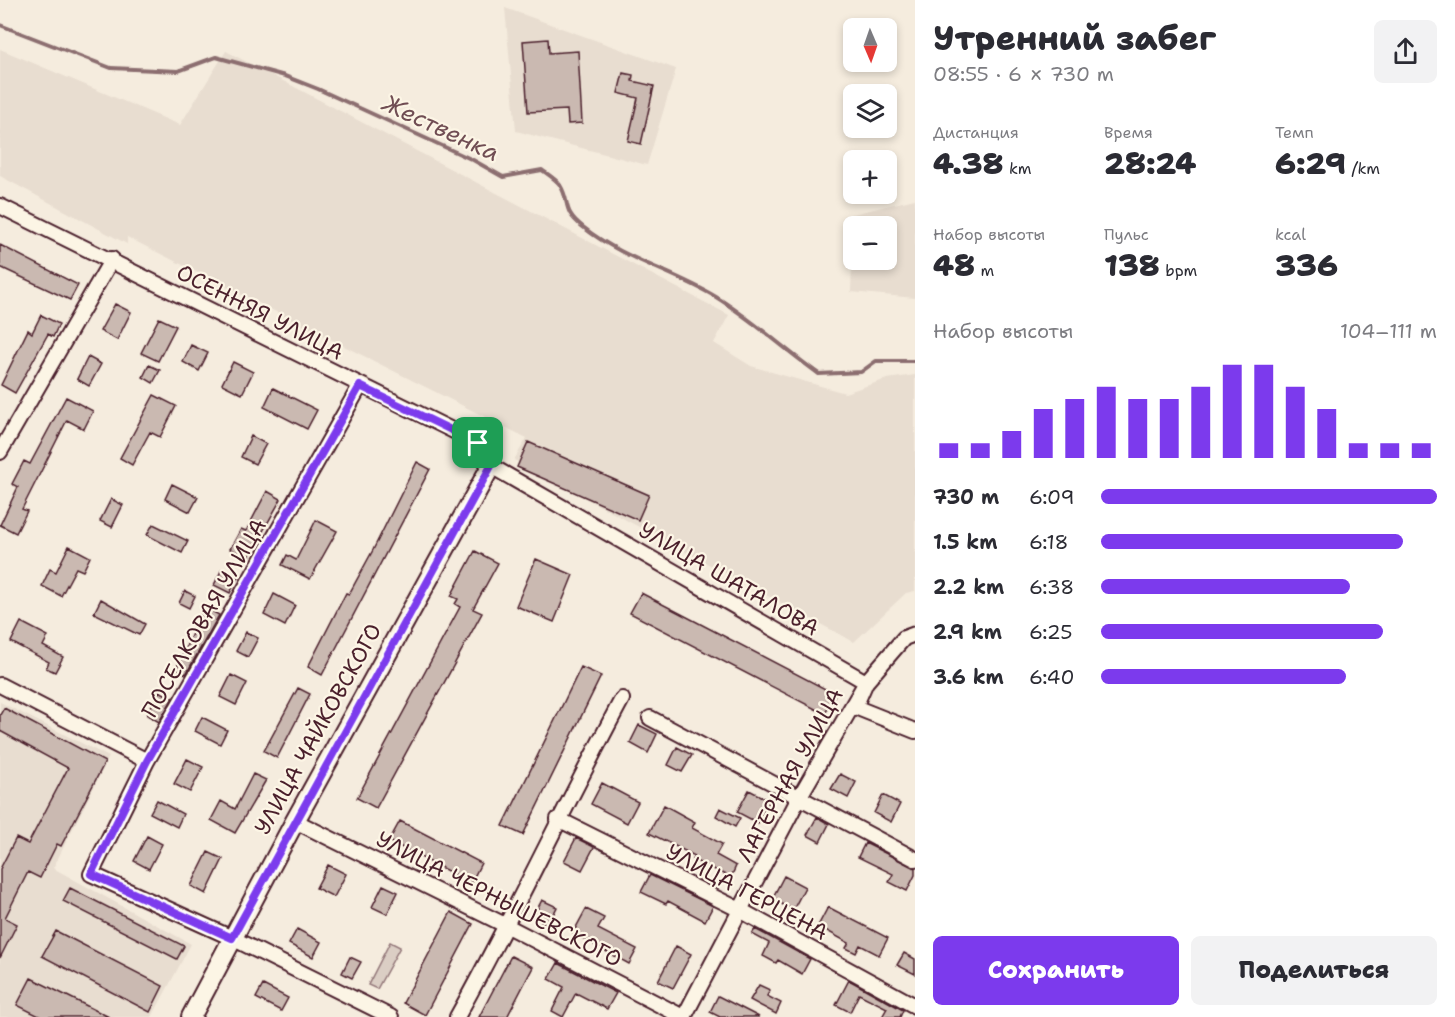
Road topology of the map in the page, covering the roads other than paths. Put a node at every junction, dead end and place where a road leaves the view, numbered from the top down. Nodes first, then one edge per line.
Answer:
1 (0, 206) edge
2 (112, 260) junction
3 (360, 386) junction
4 (0, 452) edge
5 (491, 466) junction
6 (915, 634) edge
7 (866, 682) junction
8 (0, 685) edge
9 (622, 699) dead end
10 (650, 718) dead end
11 (915, 730) edge
12 (147, 761) junction
13 (800, 796) junction
14 (558, 819) junction
15 (295, 821) junction
16 (915, 859) edge
17 (740, 910) junction
18 (507, 926) junction
19 (232, 938) junction
20 (915, 1006) edge
21 (191, 1017) edge
22 (391, 1017) edge
23 (456, 1017) edge
24 (684, 1017) edge

1 - 2 street, ОСЕННЯЯ УЛИЦА
2 - 3 street, ОСЕННЯЯ УЛИЦА
2 - 4 street
3 - 5 street, ОСЕННЯЯ УЛИЦА
3 - 12 street, ПОСЕЛКОВАЯ УЛИЦА
5 - 7 street, УЛИЦА ШАТАЛОВА
5 - 15 street, УЛИЦА ЧАЙКОВСКОГО
6 - 7 street
7 - 11 street
7 - 13 street, ЛАГЕРНАЯ УЛИЦА
8 - 12 street
9 - 14 street
10 - 13 street
12 - 19 street, ПОСЕЛКОВАЯ УЛИЦА
13 - 16 street
13 - 17 street, ЛАГЕРНАЯ УЛИЦА
14 - 17 street, УЛИЦА ГЕРЦЕНА
14 - 18 street
15 - 18 street, УЛИЦА ЧЕРНЫШЕВСКОГО
15 - 19 street, УЛИЦА ЧАЙКОВСКОГО
17 - 20 street, УЛИЦА ГЕРЦЕНА
17 - 24 street, ЛАГЕРНАЯ УЛИЦА
18 - 23 street
18 - 24 street, УЛИЦА ЧЕРНЫШЕВСКОГО
19 - 21 street, УЛИЦА ЧАЙКОВСКОГО
19 - 22 street

